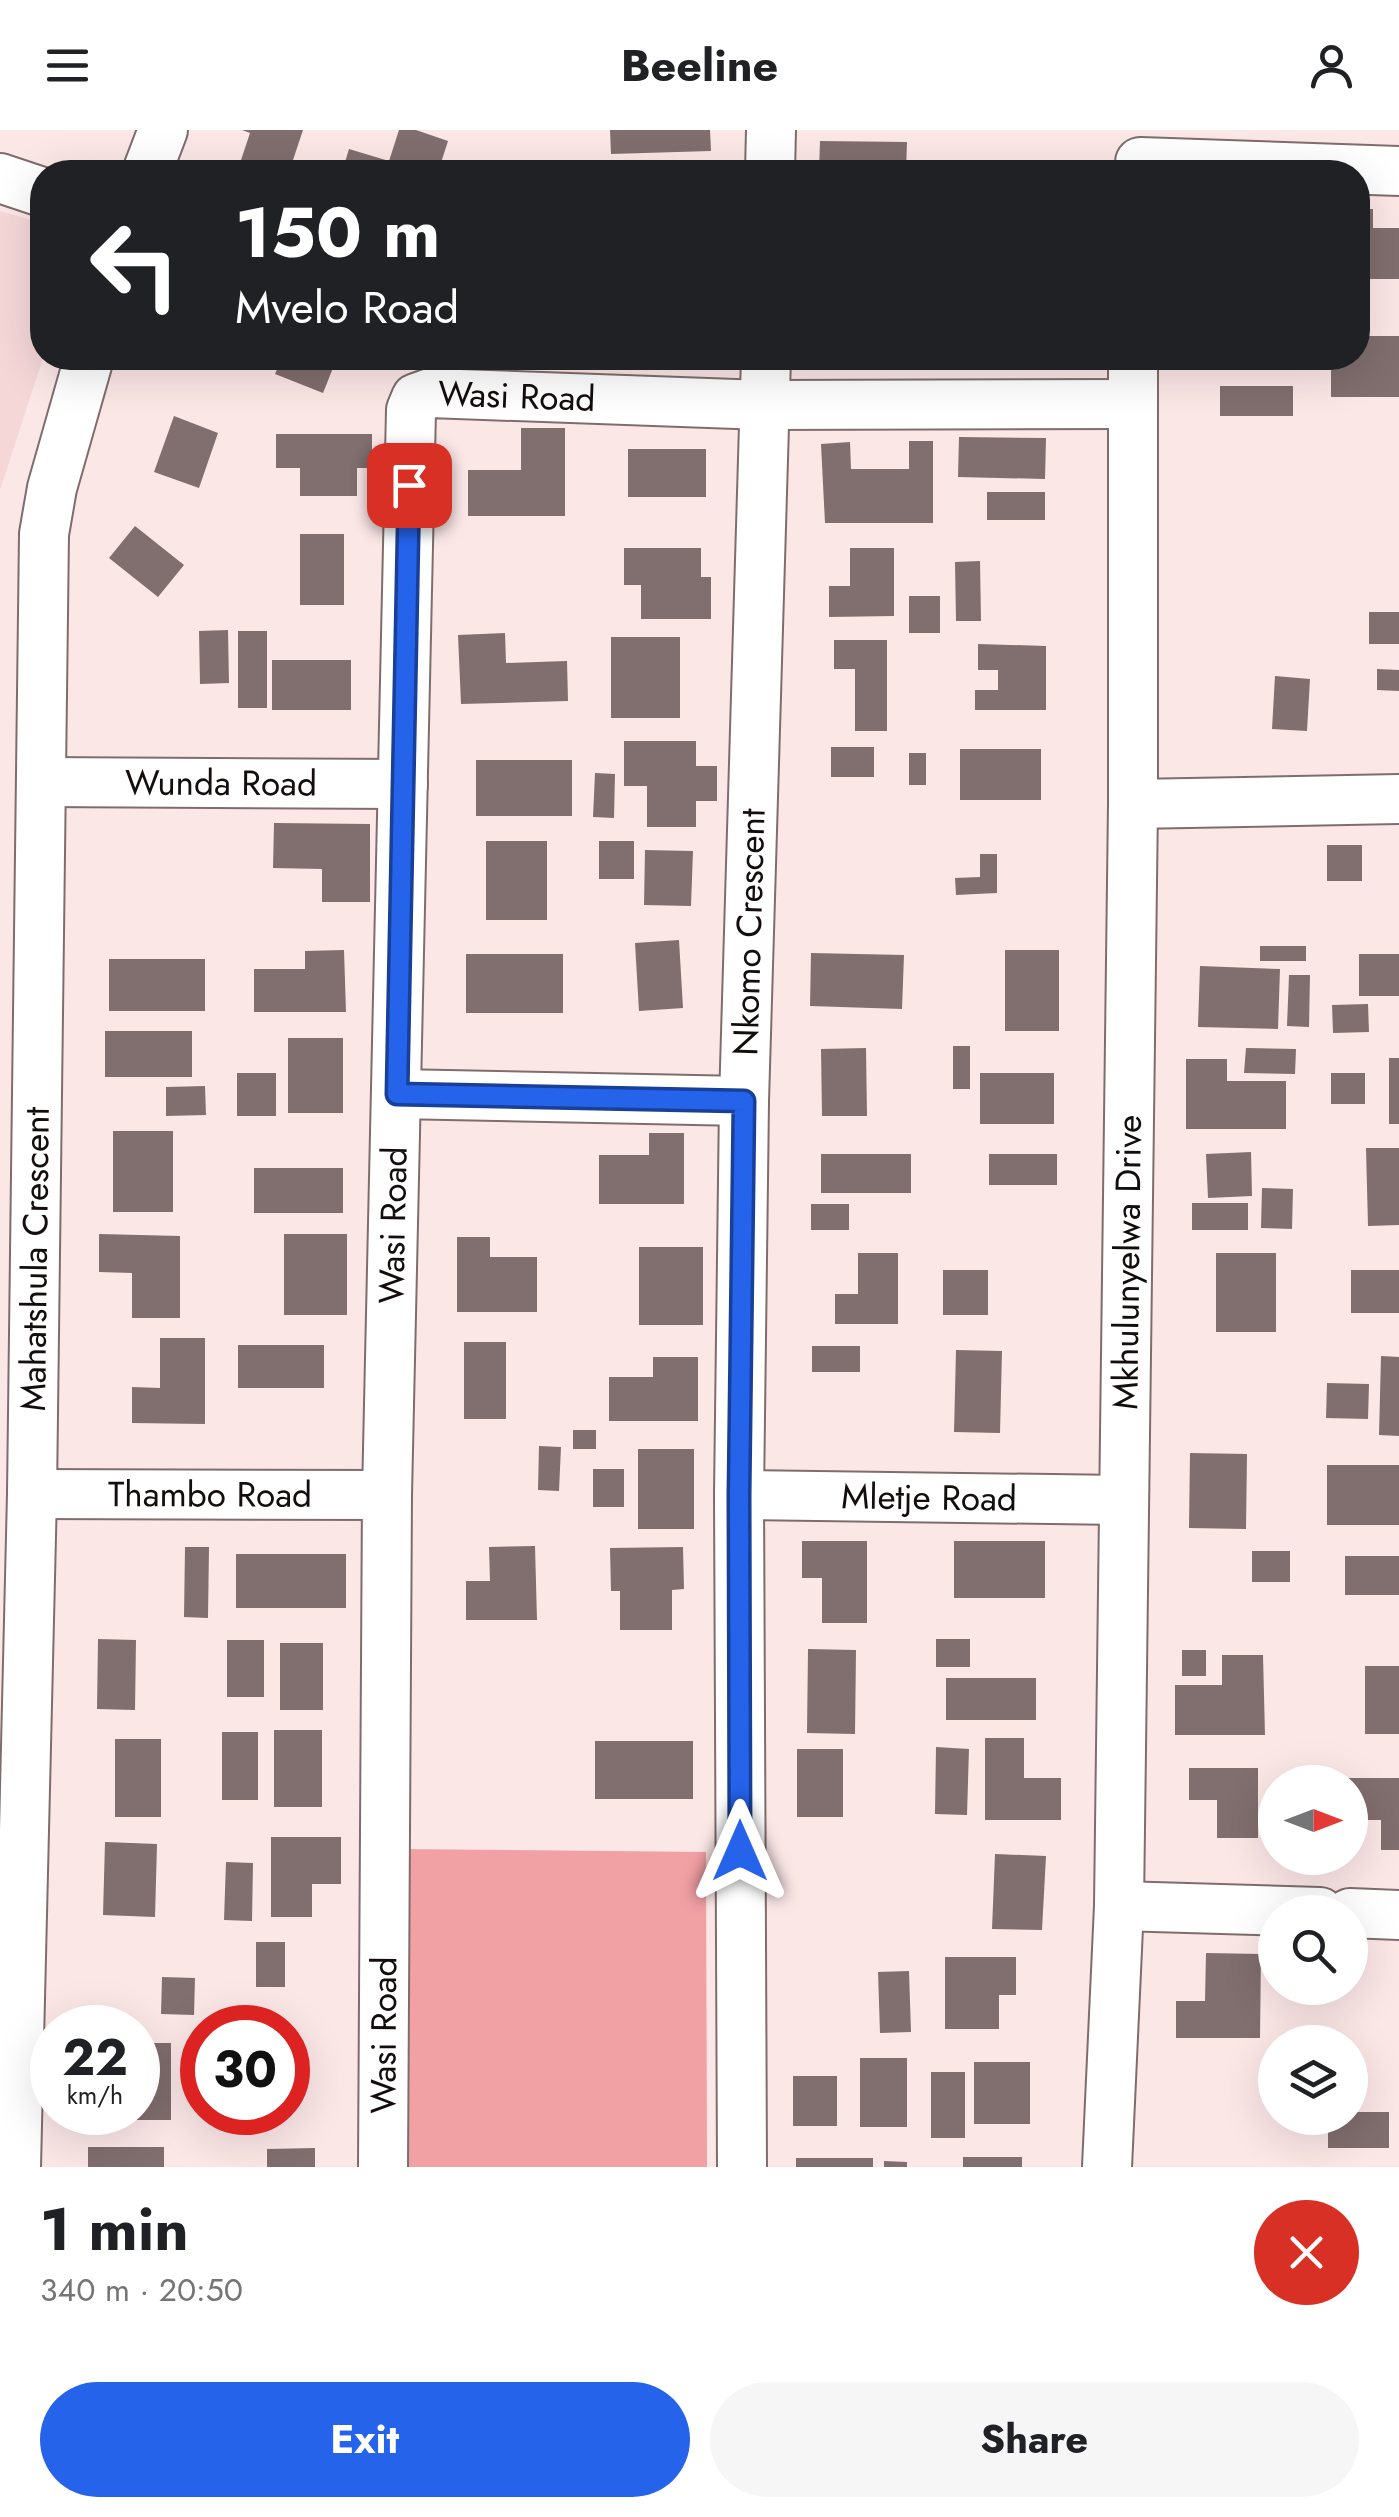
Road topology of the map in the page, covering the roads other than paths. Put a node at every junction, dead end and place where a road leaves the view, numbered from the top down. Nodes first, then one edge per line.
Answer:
1 (163, 130) edge
2 (771, 130) edge
3 (1139, 155) edge
4 (152, 160) edge
5 (770, 160) edge
6 (1220, 160) edge
7 (1370, 169) edge
8 (1399, 171) edge
9 (0, 178) edge
10 (30, 188) edge
11 (86, 370) edge
12 (766, 370) edge
13 (1132, 381) edge
14 (764, 406) junction
15 (41, 782) junction
16 (403, 784) junction
17 (1399, 799) edge
18 (1133, 804) junction
19 (397, 1094) junction
20 (744, 1101) junction
21 (32, 1494) junction
22 (739, 1495) junction
23 (387, 1496) junction
24 (1122, 1500) junction
25 (1119, 1906) junction
26 (1258, 1910) edge
27 (1368, 1914) edge
28 (1399, 1915) edge
29 (0, 2166) edge
30 (16, 2167) edge
31 (383, 2167) edge
32 (742, 2167) edge
33 (1106, 2167) edge

1 - 4 street
2 - 5 street
3 - 6 street
7 - 8 street
9 - 10 street
11 - 15 street, Mahatshula Crescent
12 - 14 street, Nkomo Crescent
13 - 14 street, Wasi Road
13 - 18 street, Mkhulunyelwa Drive
14 - 16 street, Wasi Road
14 - 20 street, Nkomo Crescent
15 - 16 street, Wunda Road
15 - 21 street, Mahatshula Crescent
16 - 19 street, Wasi Road
17 - 18 street
18 - 24 street, Mkhulunyelwa Drive
19 - 20 street
19 - 23 street, Wasi Road
20 - 22 street, Nkomo Crescent
21 - 23 street, Thambo Road
21 - 30 street, Mahatshula Crescent
22 - 24 street, Mletje Road
22 - 32 street, Nkomo Crescent
23 - 31 street, Wasi Road
24 - 25 street, Mkhulunyelwa Drive
25 - 26 street
25 - 33 street, Mkhulunyelwa Drive
27 - 28 street
29 - 30 street

